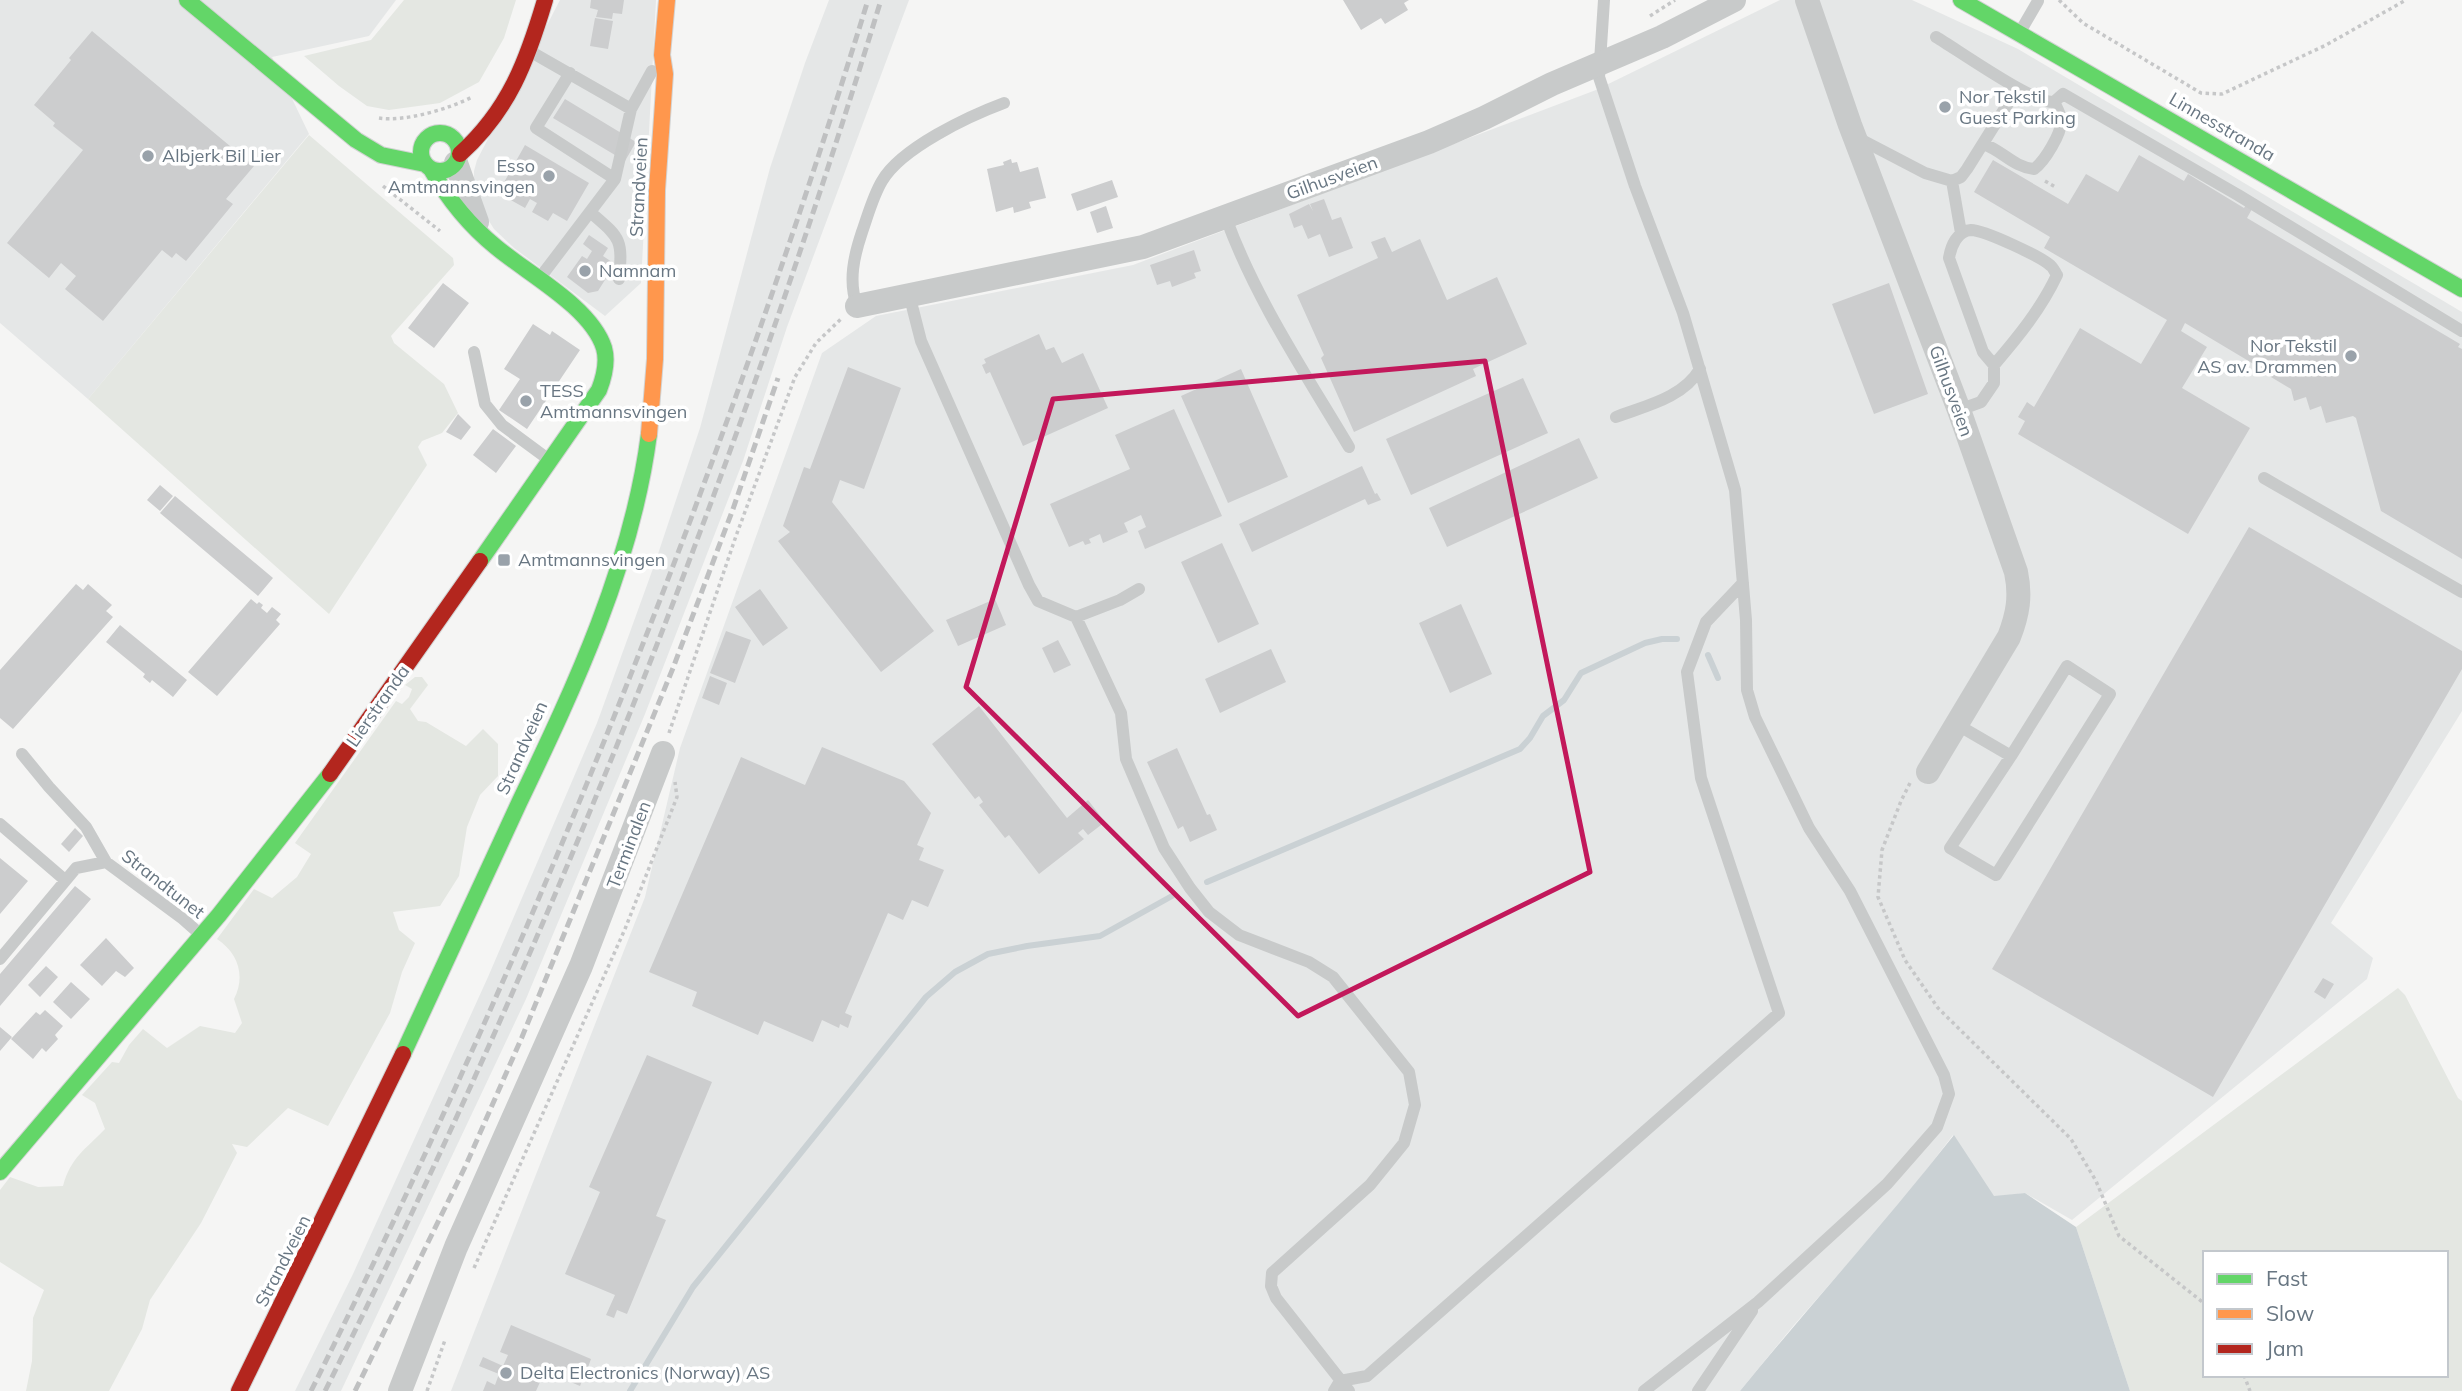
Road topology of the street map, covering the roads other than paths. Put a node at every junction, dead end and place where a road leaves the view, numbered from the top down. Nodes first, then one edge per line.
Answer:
1 (187, 0) edge
2 (545, 0) edge
3 (667, 0) edge
4 (681, 0) edge
5 (1604, 0) edge
6 (1734, 0) edge
7 (1808, 0) edge
8 (1962, 0) edge
9 (2038, 1) edge
10 (2019, 32) junction
11 (1936, 37) dead end
12 (530, 51) junction
13 (662, 55) junction
14 (1599, 63) junction
15 (570, 73) junction
16 (665, 74) junction
17 (2017, 89) junction
18 (505, 101) junction
19 (1004, 103) dead end
20 (2054, 103) junction
21 (631, 109) junction
22 (328, 115) junction
23 (457, 129) junction
24 (1855, 136) junction
25 (387, 138) dead end
26 (428, 138) junction
27 (408, 139) dead end
28 (1983, 144) junction
29 (458, 158) junction
30 (428, 166) junction
31 (615, 178) junction
32 (1952, 181) junction
33 (590, 212) junction
34 (1226, 218) junction
35 (481, 232) junction
36 (1961, 233) junction
37 (619, 279) dead end
38 (538, 280) junction
39 (2462, 289) edge
40 (909, 294) junction
41 (857, 306) joint
42 (2462, 331) edge
43 (474, 352) dead end
44 (1994, 365) junction
45 (1700, 369) junction
46 (1959, 410) junction
47 (1616, 417) dead end
48 (1349, 447) dead end
49 (549, 460) junction
50 (2264, 478) dead end
51 (1743, 583) junction
52 (1139, 589) dead end
53 (2462, 592) edge
54 (1076, 617) junction
55 (1956, 724) junction
56 (663, 753) road end
57 (22, 754) dead end
58 (2011, 756) junction
59 (1921, 774) road end
60 (0, 824) edge
61 (106, 862) junction
62 (65, 880) junction
63 (203, 937) junction
64 (0, 959) edge
65 (0, 1172) edge
66 (1758, 1302) junction
67 (1337, 1386) edge
68 (239, 1391) edge
69 (400, 1391) edge
70 (1349, 1391) edge
71 (1644, 1391) edge
72 (1698, 1391) edge

1 - 22 main road
2 - 12 main road
3 - 13 main road, Strandveien
4 - 16 main road, Strandveien
5 - 14 lane
6 - 14 street, Gilhusveien
7 - 24 street, Gilhusveien
8 - 10 main road, Linnesstranda
9 - 10 lane
10 - 39 main road, Linnesstranda
11 - 17 lane
12 - 15 lane
12 - 18 main road
13 - 16 main road, Strandveien
13 - 21 lane
14 - 34 street, Gilhusveien
14 - 45 lane
15 - 21 lane
15 - 31 lane
16 - 68 main road, Strandveien
17 - 20 lane
17 - 28 lane
18 - 23 main road
18 - 29 main road
19 - 41 lane
20 - 28 lane
20 - 42 lane
21 - 31 lane
22 - 25 main road
22 - 30 main road
23 - 26 main road
23 - 29 main road
24 - 32 lane
24 - 46 street, Gilhusveien
26 - 27 main road
26 - 30 main road
28 - 32 lane
29 - 30 main road
29 - 35 street, Lierstranda
30 - 35 main road, Lierstranda
31 - 33 lane
32 - 36 lane
33 - 37 lane
33 - 38 lane
34 - 40 street, Gilhusveien
34 - 48 lane
35 - 38 main road, Lierstranda
36 - 44 lane
36 - 44 lane
38 - 49 main road, Lierstranda
40 - 41 street, Gilhusveien
40 - 54 lane
43 - 49 lane
44 - 46 lane
45 - 47 lane
45 - 51 lane
46 - 55 street, Gilhusveien
49 - 63 main road, Lierstranda
50 - 53 lane
51 - 66 lane
51 - 67 lane
52 - 54 lane
54 - 67 lane
55 - 58 lane
55 - 59 street, Gilhusveien
56 - 69 street, Terminalen
57 - 61 lane
58 - 58 lane
60 - 62 lane
61 - 62 lane, Strandtunet
61 - 63 lane, Strandtunet
62 - 64 lane, Strandtunet
63 - 65 main road, Lierstranda
66 - 71 lane
66 - 72 lane
67 - 70 lane

